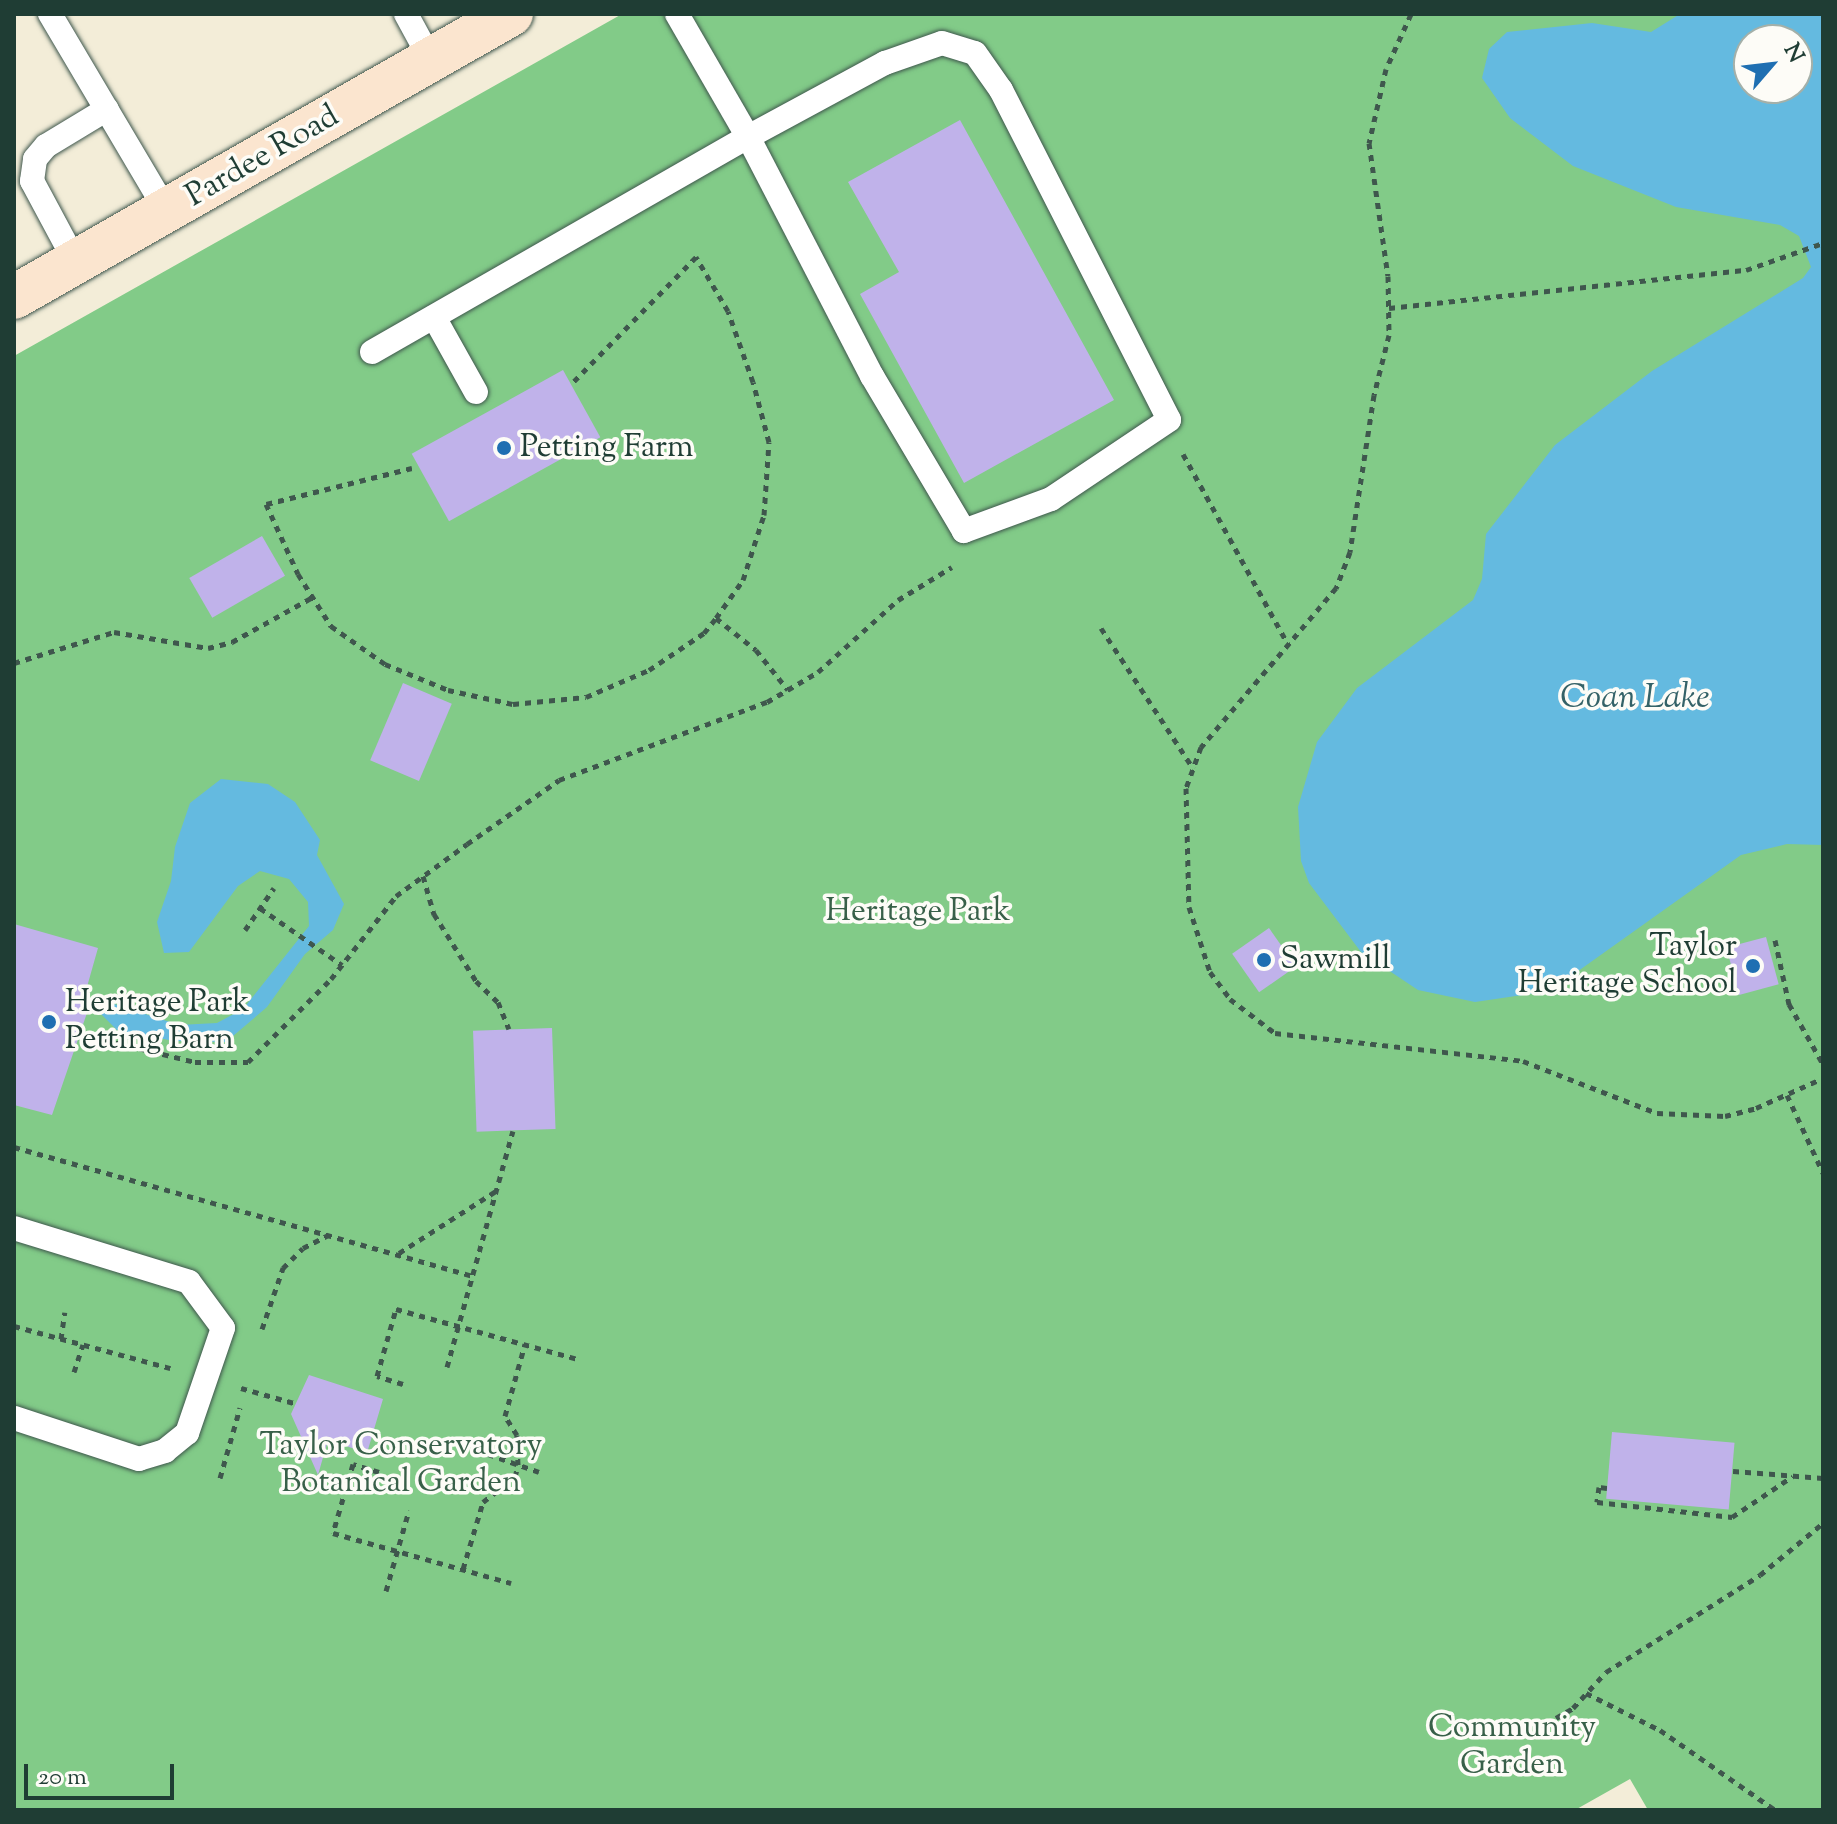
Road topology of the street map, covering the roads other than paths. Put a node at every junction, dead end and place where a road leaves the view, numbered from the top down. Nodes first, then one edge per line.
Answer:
1 (50, 14) edge
2 (406, 14) edge
3 (511, 14) edge
4 (677, 14) edge
5 (431, 60) junction
6 (107, 109) junction
7 (748, 137) junction
8 (167, 212) junction
9 (76, 263) junction
10 (14, 297) edge
11 (434, 317) junction
12 (372, 352) dead end
13 (476, 392) dead end
14 (14, 1228) edge
15 (14, 1418) edge

1 - 6 lane
2 - 5 lane
3 - 5 main road, Pardee Road
4 - 7 lane
5 - 8 main road, Pardee Road
6 - 8 lane
6 - 9 lane
7 - 7 lane
7 - 11 lane
8 - 9 main road, Pardee Road
9 - 10 main road, Pardee Road
11 - 12 lane
11 - 13 lane
14 - 15 lane

